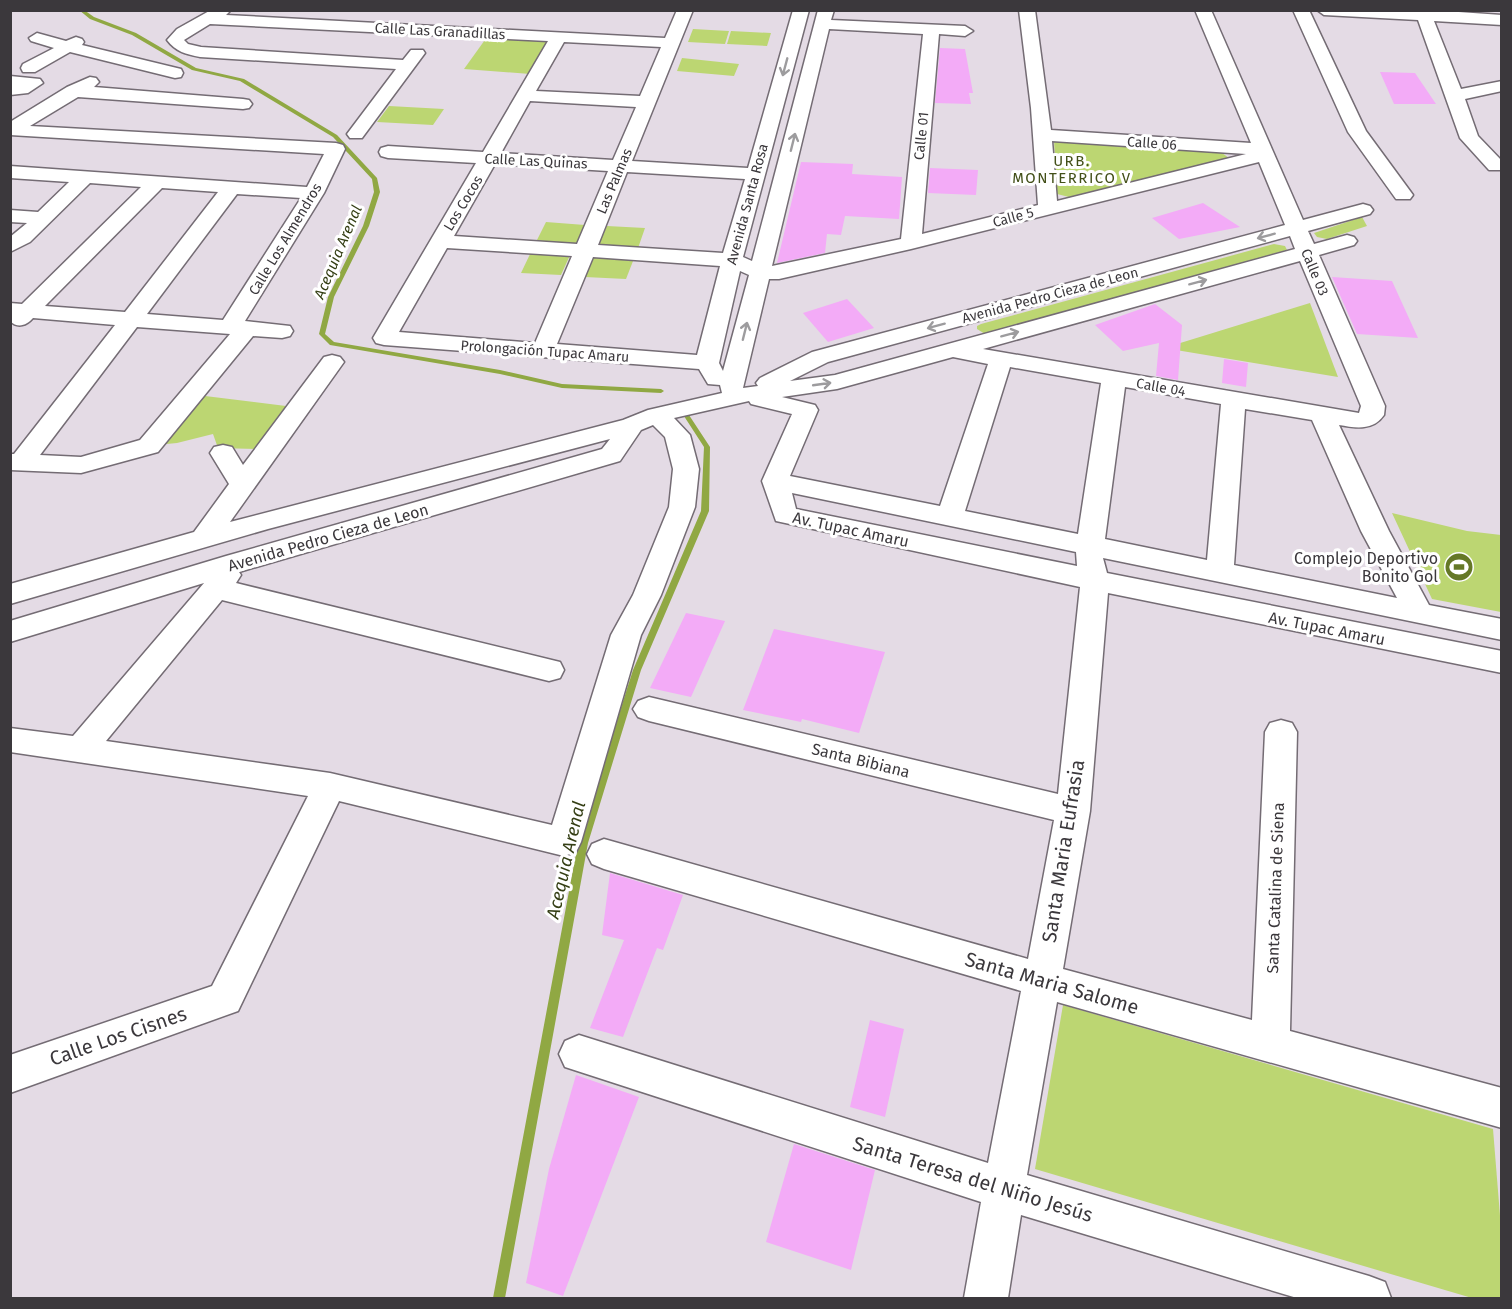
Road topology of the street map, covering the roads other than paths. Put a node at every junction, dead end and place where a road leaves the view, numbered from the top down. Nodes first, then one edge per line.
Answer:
1 (224, 10) edge
2 (685, 10) edge
3 (801, 10) edge
4 (1027, 10) edge
5 (1203, 10) edge
6 (1301, 10) edge
7 (1324, 10) edge
8 (1423, 13) edge
9 (824, 17) edge
10 (208, 19) junction
11 (1502, 20) edge
12 (440, 24) junction
13 (931, 29) junction
14 (965, 31) dead end
15 (92, 34) dead end
16 (38, 38) dead end
17 (559, 38) junction
18 (672, 43) junction
19 (69, 46) junction
20 (125, 62) junction
21 (408, 65) junction
22 (29, 68) dead end
23 (175, 72) dead end
24 (10, 81) edge
25 (1502, 86) edge
26 (10, 90) edge
27 (72, 92) junction
28 (526, 96) junction
29 (1455, 96) junction
30 (647, 102) junction
31 (243, 104) dead end
32 (10, 130) edge
33 (356, 134) dead end
34 (1042, 135) junction
35 (388, 152) dead end
36 (1264, 153) junction
37 (490, 158) junction
38 (620, 166) junction
39 (1496, 166) dead end
40 (10, 172) edge
41 (756, 174) junction
42 (85, 177) junction
43 (157, 182) junction
44 (232, 188) junction
45 (314, 193) junction
46 (1403, 195) dead end
47 (1048, 208) junction
48 (1363, 210) dead end
49 (10, 216) edge
50 (44, 218) junction
51 (1296, 228) junction
52 (441, 241) junction
53 (1347, 241) dead end
54 (911, 243) junction
55 (10, 246) edge
56 (585, 250) junction
57 (1306, 252) junction
58 (732, 260) junction
59 (760, 272) junction
60 (19, 310) edge
61 (130, 318) junction
62 (239, 328) junction
63 (10, 331) edge
64 (282, 332) dead end
65 (384, 338) joint
66 (952, 350) junction
67 (543, 351) junction
68 (1001, 359) junction
69 (332, 362) dead end
70 (707, 363) junction
71 (1114, 378) junction
72 (737, 391) junction
73 (1234, 399) junction
74 (666, 414) junction
75 (1322, 415) junction
76 (1369, 418) joint
77 (223, 453) dead end
78 (14, 470) edge
79 (776, 481) junction
80 (243, 485) junction
81 (950, 517) junction
82 (261, 522) junction
83 (203, 539) junction
84 (1090, 544) junction
85 (236, 563) junction
86 (1220, 571) junction
87 (1095, 579) junction
88 (215, 588) junction
89 (10, 594) edge
90 (1420, 614) junction
91 (1502, 630) edge
92 (10, 632) edge
93 (1502, 662) edge
94 (549, 669) dead end
95 (649, 709) dead end
96 (1281, 732) dead end
97 (10, 740) edge
98 (80, 750) junction
99 (330, 786) junction
100 (1073, 811) junction
101 (604, 854) dead end
102 (1041, 980) junction
103 (1270, 1044) junction
104 (579, 1054) dead end
105 (10, 1074) edge
106 (1502, 1108) edge
107 (1004, 1189) junction
108 (986, 1299) edge
109 (1369, 1299) edge

1 - 10 street
2 - 18 street, Las Palmas
3 -> 41 street, Avenida Santa Rosa
4 - 34 street
5 - 36 street, Calle 03
6 - 46 street
7 - 8 street
8 - 11 street
8 - 29 street
9 - 13 street
59 -> 9 street, Avenida Santa Rosa
10 - 12 street, Calle Las Granadillas
10 - 21 street
12 - 17 street, Calle Las Granadillas
12 - 21 street
13 - 14 street
13 - 54 street, Calle 01
15 - 19 street
16 - 19 street
17 - 18 street, Calle Las Granadillas
17 - 28 street, Los Cocos
18 - 30 street, Las Palmas
19 - 20 street
19 - 22 street
20 - 23 street
20 - 27 street
21 - 33 street
24 - 26 street
25 - 29 street
27 - 31 street
27 - 32 street
28 - 30 street
28 - 37 street, Los Cocos
29 - 39 street
30 - 38 street, Las Palmas
32 - 45 street, Calle Los Almendros
34 - 36 street, Calle 06
34 - 47 street
35 - 37 street, Calle Las Quinas
36 - 47 street, Calle 5
36 - 51 street, Calle 03
37 - 38 street, Calle Las Quinas
37 - 52 street, Los Cocos
38 - 41 street, Calle Las Quinas
38 - 56 street, Las Palmas
40 - 42 street
41 - 58 street, Avenida Santa Rosa
42 - 43 street
42 - 50 street
43 - 44 street
43 - 60 street
44 - 45 street
44 - 61 street
45 - 62 street, Calle Los Almendros
47 - 54 street, Calle 5
48 - 51 street, Avenida Pedro Cieza de Leon
49 - 50 street
50 - 55 street
51 - 57 street, Calle 03
51 -> 72 street, Avenida Pedro Cieza de Leon
52 - 56 street
52 - 65 street, Los Cocos
53 - 57 street, Avenida Pedro Cieza de Leon
54 - 59 street, Calle 5
56 - 58 street
56 - 67 street, Las Palmas
66 -> 57 street, Avenida Pedro Cieza de Leon
57 - 76 street, Calle 03
58 - 59 street
58 - 70 street, Avenida Santa Rosa
72 -> 59 street, Avenida Santa Rosa
60 - 61 street
60 - 63 street
61 - 62 street
61 - 78 street
62 - 64 street
62 - 78 street, Calle Los Almendros
65 - 67 street, Prolongación Tupac Amaru
66 - 68 street, Calle 04
72 -> 66 street, Avenida Pedro Cieza de Leon
67 - 70 street, Prolongación Tupac Amaru
68 - 71 street, Calle 04
68 - 81 street
69 - 80 street
70 - 72 street
71 - 73 street, Calle 04
71 - 84 street, Santa Maria Eufrasia
72 - 74 street, Avenida Pedro Cieza de Leon
72 - 79 street
73 - 75 street, Calle 04
73 - 86 street
74 - 82 street, Avenida Pedro Cieza de Leon
74 - 85 street, Avenida Pedro Cieza de Leon
74 - 99 street
75 - 76 street, Calle 04
75 - 90 street
77 - 80 street
79 - 81 street, Av. Tupac Amaru
79 - 87 street, Av. Tupac Amaru
80 - 83 street
81 - 84 street, Av. Tupac Amaru
82 - 83 street, Avenida Pedro Cieza de Leon
82 - 85 street
83 - 89 street, Avenida Pedro Cieza de Leon
84 - 86 street, Av. Tupac Amaru
84 - 87 street, Santa Maria Eufrasia
85 - 88 street
85 - 92 street, Avenida Pedro Cieza de Leon
86 - 90 street, Av. Tupac Amaru
87 - 93 street, Av. Tupac Amaru
87 - 100 street, Santa Maria Eufrasia
88 - 94 street
88 - 98 street
90 - 91 street, Av. Tupac Amaru
95 - 100 street, Santa Bibiana
96 - 103 street, Santa Catalina de Siena
97 - 98 street
98 - 99 street
99 - 105 street, Calle Los Cisnes
100 - 102 street, Santa Maria Eufrasia
101 - 102 street, Santa Maria Salome
102 - 103 street, Santa Maria Salome
102 - 107 street, Santa Maria Eufrasia
103 - 106 street, Santa Maria Salome
104 - 107 street, Santa Teresa del Niño Jesús
107 - 108 street, Santa Maria Eufrasia
107 - 109 street, Santa Teresa del Niño Jesús

